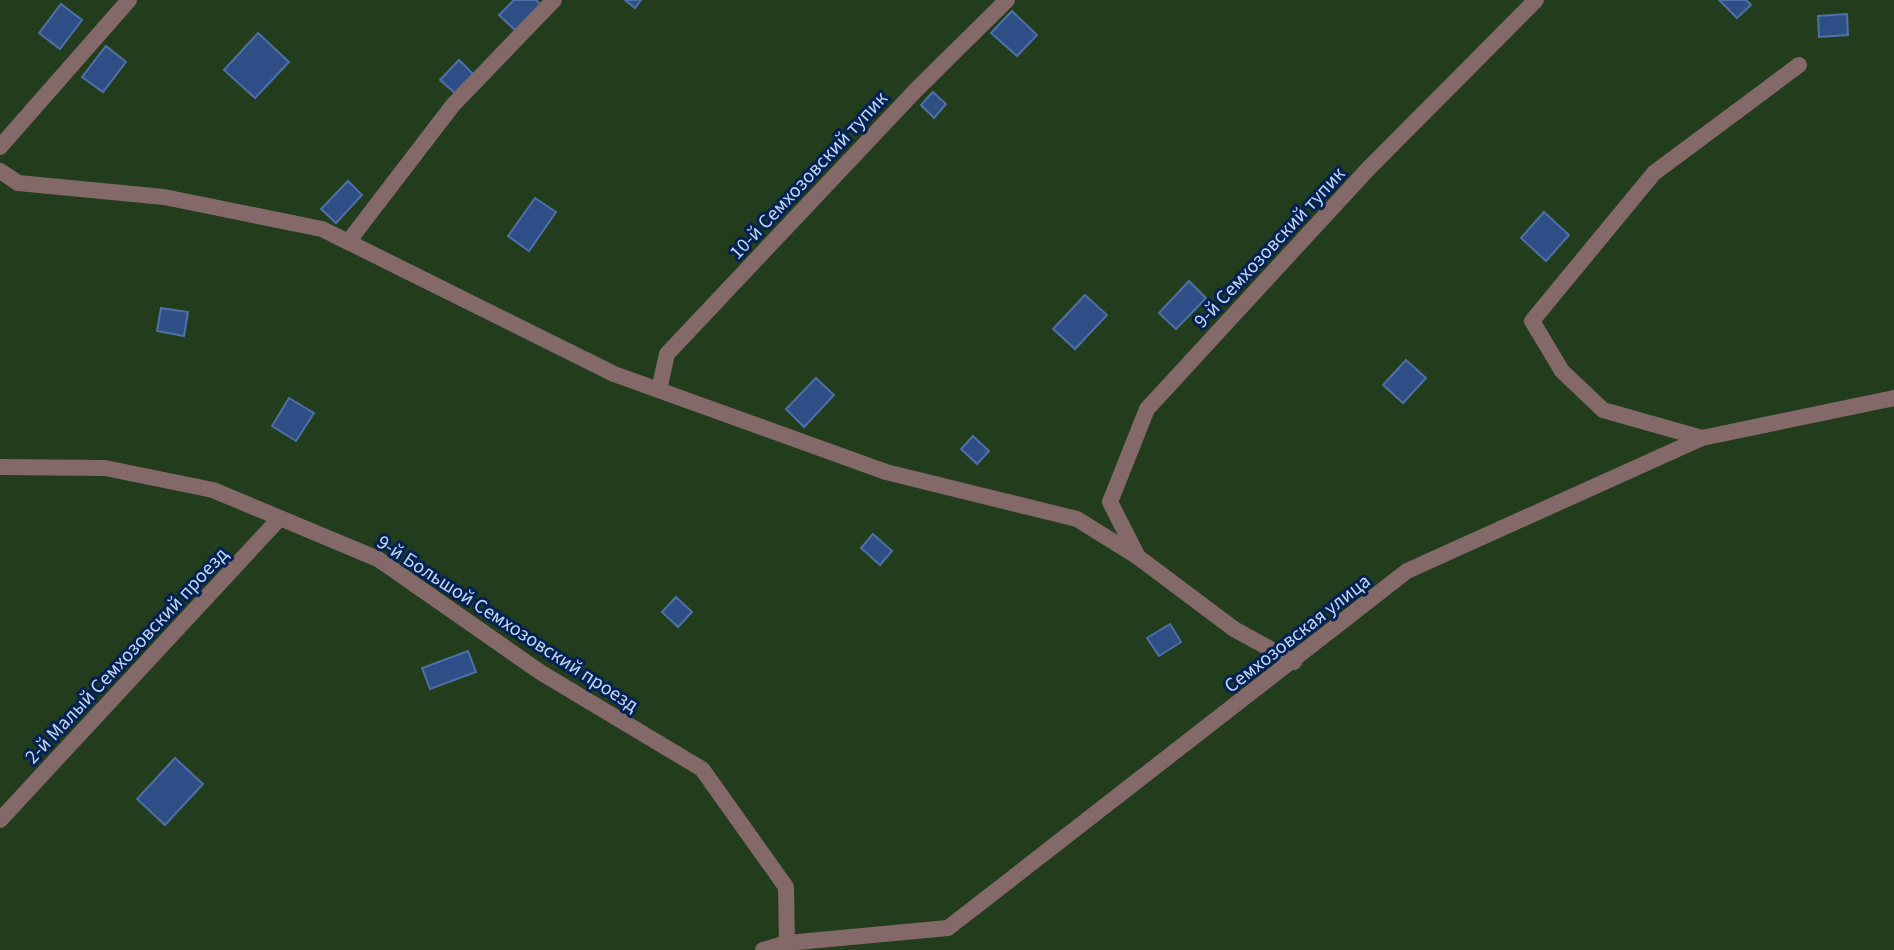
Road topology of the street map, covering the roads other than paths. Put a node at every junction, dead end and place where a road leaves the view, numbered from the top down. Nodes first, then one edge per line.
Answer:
1 (129, 0) edge
2 (554, 0) edge
3 (1007, 0) edge
4 (1536, 0) edge
5 (1799, 65) dead end
6 (0, 147) edge
7 (0, 171) edge
8 (348, 242) junction
9 (659, 390) junction
10 (1894, 398) edge
11 (1702, 438) junction
12 (0, 467) edge
13 (280, 518) junction
14 (1138, 557) junction
15 (1294, 662) junction
16 (0, 820) edge
17 (787, 943) junction
18 (763, 950) edge

1 - 6 street
2 - 8 street
3 - 9 street, 10-й Семхозовский тупик
4 - 14 street, 9-й Семхозовский тупик
5 - 11 street
7 - 8 street
8 - 9 street
9 - 14 street
10 - 11 street, Семхозовская улица
11 - 15 street, Семхозовская улица
12 - 13 street, 9-й Большой Семхозовский проезд
13 - 16 street, 2-й Малый Семхозовский проезд
13 - 17 street, 9-й Большой Семхозовский проезд
14 - 15 street
15 - 17 street, Семхозовская улица
17 - 18 street, Семхозовская улица

